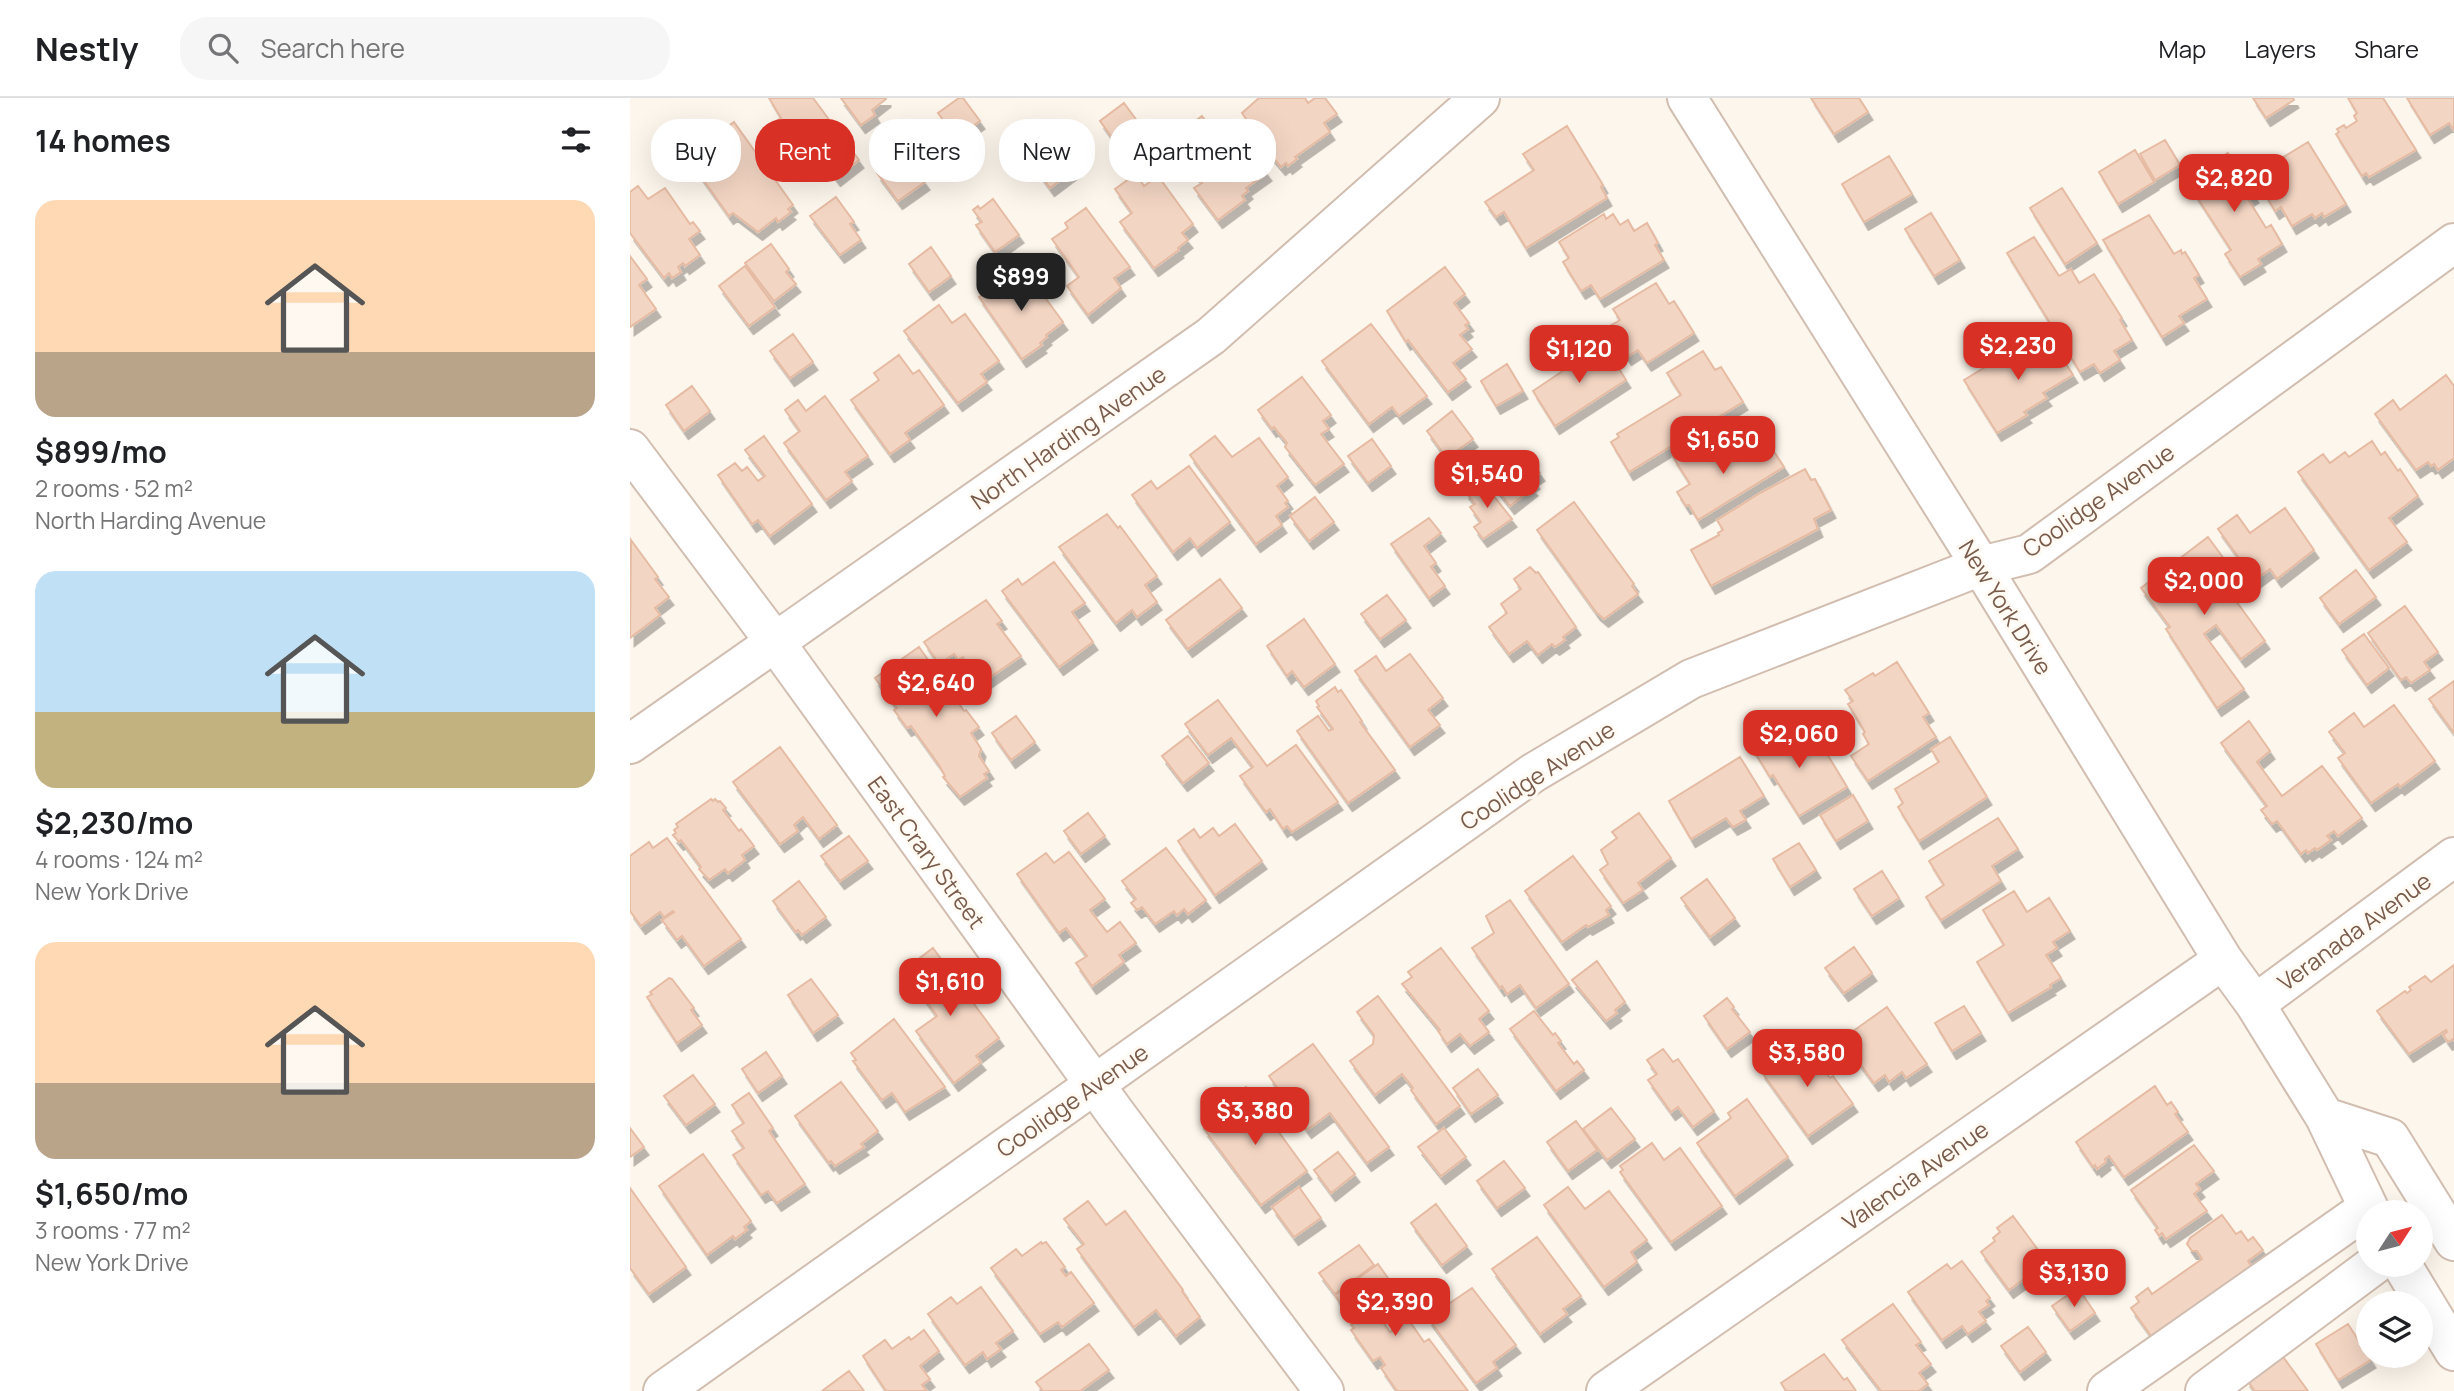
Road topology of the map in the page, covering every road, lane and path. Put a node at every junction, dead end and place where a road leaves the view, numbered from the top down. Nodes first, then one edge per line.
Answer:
1 (1480, 98) edge
2 (1687, 98) edge
3 (2454, 243) edge
4 (630, 449) edge
5 (1980, 566) junction
6 (775, 642) junction
7 (630, 744) edge
8 (2454, 857) edge
9 (2223, 960) junction
10 (2255, 1004) junction
11 (1094, 1084) junction
12 (2325, 1117) junction
13 (2365, 1200) edge
14 (2356, 1220) edge
15 (2454, 1241) edge
16 (2357, 1278) edge
17 (2410, 1278) edge
18 (2454, 1351) edge
19 (663, 1391) edge
20 (1324, 1391) edge
21 (1606, 1391) edge
22 (2107, 1391) edge
23 (2205, 1391) edge

1 - 6 street, North Harding Avenue
2 - 5 street, New York Drive
3 - 5 street, Coolidge Avenue
4 - 6 street, East Crary Street
5 - 9 street, New York Drive
5 - 11 street, Coolidge Avenue
6 - 7 street, North Harding Avenue
6 - 11 street, East Crary Street
8 - 10 street, Veranada Avenue
9 - 10 street, New York Drive
9 - 21 street, Valencia Avenue
10 - 12 street, New York Drive
11 - 19 street, Coolidge Avenue
11 - 20 street, East Crary Street
12 - 13 street, New York Drive
12 - 15 street
14 - 22 street
16 - 23 street
17 - 18 street

